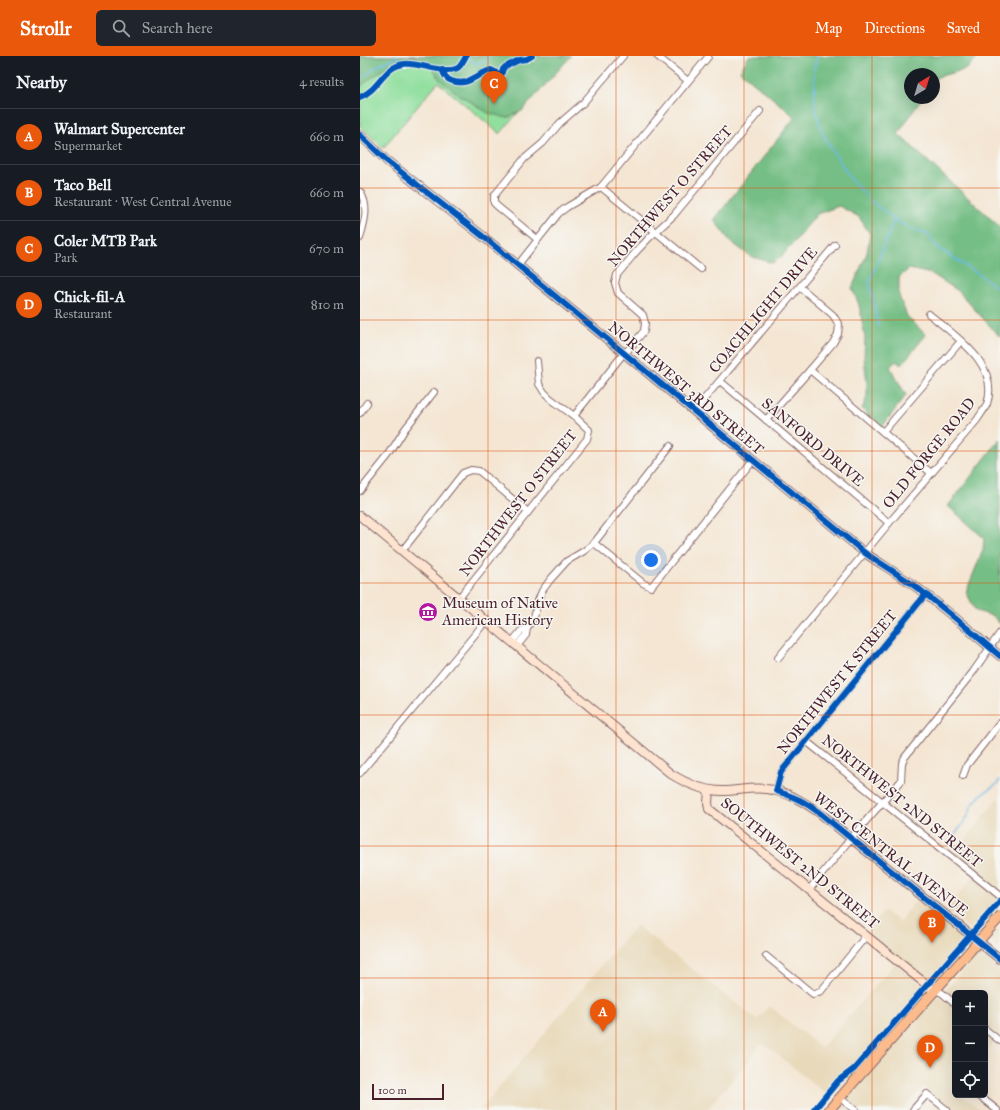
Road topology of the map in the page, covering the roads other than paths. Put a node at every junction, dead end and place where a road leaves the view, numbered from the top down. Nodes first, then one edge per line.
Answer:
1 (623, 56) edge
2 (657, 56) edge
3 (708, 57) dead end
4 (688, 81) junction
5 (760, 111) dead end
6 (360, 135) edge
7 (601, 187) junction
8 (360, 192) edge
9 (657, 232) junction
10 (360, 238) edge
11 (538, 240) junction
12 (835, 245) dead end
13 (517, 266) junction
14 (701, 269) dead end
15 (800, 287) junction
16 (929, 314) dead end
17 (961, 340) junction
18 (624, 353) junction
19 (537, 361) dead end
20 (810, 370) junction
21 (720, 381) junction
22 (434, 392) dead end
23 (366, 403) dead end
24 (694, 411) junction
25 (360, 413) edge
26 (574, 416) junction
27 (766, 420) junction
28 (883, 432) junction
29 (670, 446) dead end
30 (753, 460) junction
31 (931, 474) junction
32 (360, 491) edge
33 (528, 512) junction
34 (360, 516) edge
35 (889, 523) junction
36 (594, 543) junction
37 (402, 551) junction
38 (865, 553) junction
39 (926, 594) junction
40 (459, 598) junction
41 (486, 621) junction
42 (1000, 633) edge
43 (515, 644) junction
44 (989, 647) junction
45 (1000, 656) edge
46 (778, 658) dead end
47 (1000, 723) edge
48 (806, 741) junction
49 (360, 773) edge
50 (963, 776) dead end
51 (709, 790) junction
52 (776, 791) junction
53 (883, 802) junction
54 (851, 838) junction
55 (809, 890) junction
56 (1000, 896) edge
57 (1000, 916) edge
58 (866, 936) junction
59 (979, 941) junction
60 (766, 956) dead end
61 (1000, 959) edge
62 (936, 990) junction
63 (952, 1001) edge
64 (988, 1031) edge
65 (1000, 1041) edge
66 (840, 1098) junction
67 (982, 1098) edge
68 (829, 1110) edge
69 (855, 1110) edge
70 (913, 1110) edge
71 (947, 1110) edge
72 (997, 1110) edge

1 - 11 street
2 - 4 street
3 - 4 street
4 - 7 street
5 - 9 street, NORTHWEST O STREET
6 - 13 street, NORTHWEST 3RD STREET
7 - 9 street
7 - 11 street
8 - 10 street
9 - 14 street
9 - 18 street, NORTHWEST O STREET
11 - 13 street
12 - 15 street, COACHLIGHT DRIVE
13 - 18 street, NORTHWEST 3RD STREET
15 - 20 street
15 - 21 street, COACHLIGHT DRIVE
16 - 17 street, OLD FORGE ROAD
17 - 28 street
17 - 31 street, OLD FORGE ROAD
18 - 24 street, NORTHWEST 3RD STREET
18 - 26 street, NORTHWEST O STREET
19 - 26 street
20 - 27 street
20 - 28 street
21 - 24 street, COACHLIGHT DRIVE
21 - 27 street, SANFORD DRIVE
22 - 32 street
23 - 25 street
24 - 30 street, NORTHWEST 3RD STREET
26 - 33 street, NORTHWEST O STREET
27 - 35 street, SANFORD DRIVE
28 - 31 street
29 - 36 street
30 - 36 street
30 - 38 street, NORTHWEST 3RD STREET
31 - 35 street, OLD FORGE ROAD
33 - 37 street
33 - 40 street, NORTHWEST O STREET
34 - 37 street, SOUTHWEST 2ND STREET
35 - 38 street, OLD FORGE ROAD
36 - 43 street
37 - 40 street, SOUTHWEST 2ND STREET
38 - 39 street, NORTHWEST 3RD STREET
38 - 46 street, OLD FORGE ROAD
39 - 44 street, NORTHWEST 3RD STREET
39 - 48 street, NORTHWEST K STREET
40 - 41 street, SOUTHWEST 2ND STREET
41 - 43 street, SOUTHWEST 2ND STREET
41 - 49 street
42 - 44 street
43 - 51 street, SOUTHWEST 2ND STREET
44 - 45 street, NORTHWEST 3RD STREET
44 - 53 street
47 - 50 street
48 - 52 street, NORTHWEST K STREET
48 - 53 street, NORTHWEST 2ND STREET
51 - 52 street, WEST CENTRAL AVENUE
51 - 55 street, SOUTHWEST 2ND STREET
52 - 54 street, WEST CENTRAL AVENUE
53 - 54 street
53 - 56 street, NORTHWEST 2ND STREET
54 - 55 street
54 - 59 street, WEST CENTRAL AVENUE
55 - 58 street, SOUTHWEST 2ND STREET
57 - 59 main road
58 - 60 street
58 - 62 street, SOUTHWEST 2ND STREET
59 - 61 street, WEST CENTRAL AVENUE
59 - 62 main road
62 - 63 street, SOUTHWEST 2ND STREET
62 - 66 main road
64 - 65 street
66 - 68 main road
66 - 69 street
67 - 72 street
70 - 71 street

